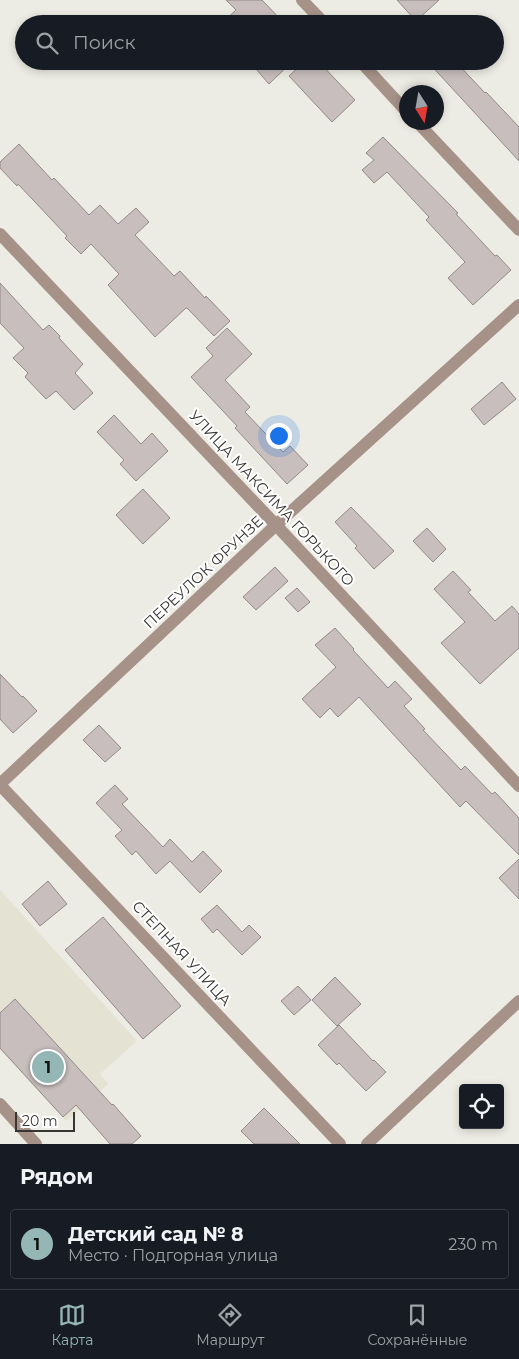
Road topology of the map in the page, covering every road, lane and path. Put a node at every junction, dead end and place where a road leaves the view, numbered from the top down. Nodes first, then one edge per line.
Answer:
1 (302, 0) edge
2 (316, 15) edge
3 (368, 70) edge
4 (399, 103) edge
5 (425, 130) edge
6 (519, 230) edge
7 (0, 234) edge
8 (519, 305) edge
9 (276, 525) junction
10 (0, 784) edge
11 (519, 786) edge
12 (519, 1000) edge
13 (0, 1104) edge
14 (36, 1144) edge
15 (340, 1144) edge
16 (367, 1144) edge

1 - 2 street
3 - 4 street
5 - 6 street
7 - 9 street, УЛИЦА МАКСИМА ГОРЬКОГО
8 - 9 street, ПЕРЕУЛОК ФРУНЗЕ
9 - 10 street, ПЕРЕУЛОК ФРУНЗЕ
9 - 11 street, УЛИЦА МАКСИМА ГОРЬКОГО
10 - 15 street, СТЕПНАЯ УЛИЦА
12 - 16 street
13 - 14 street

